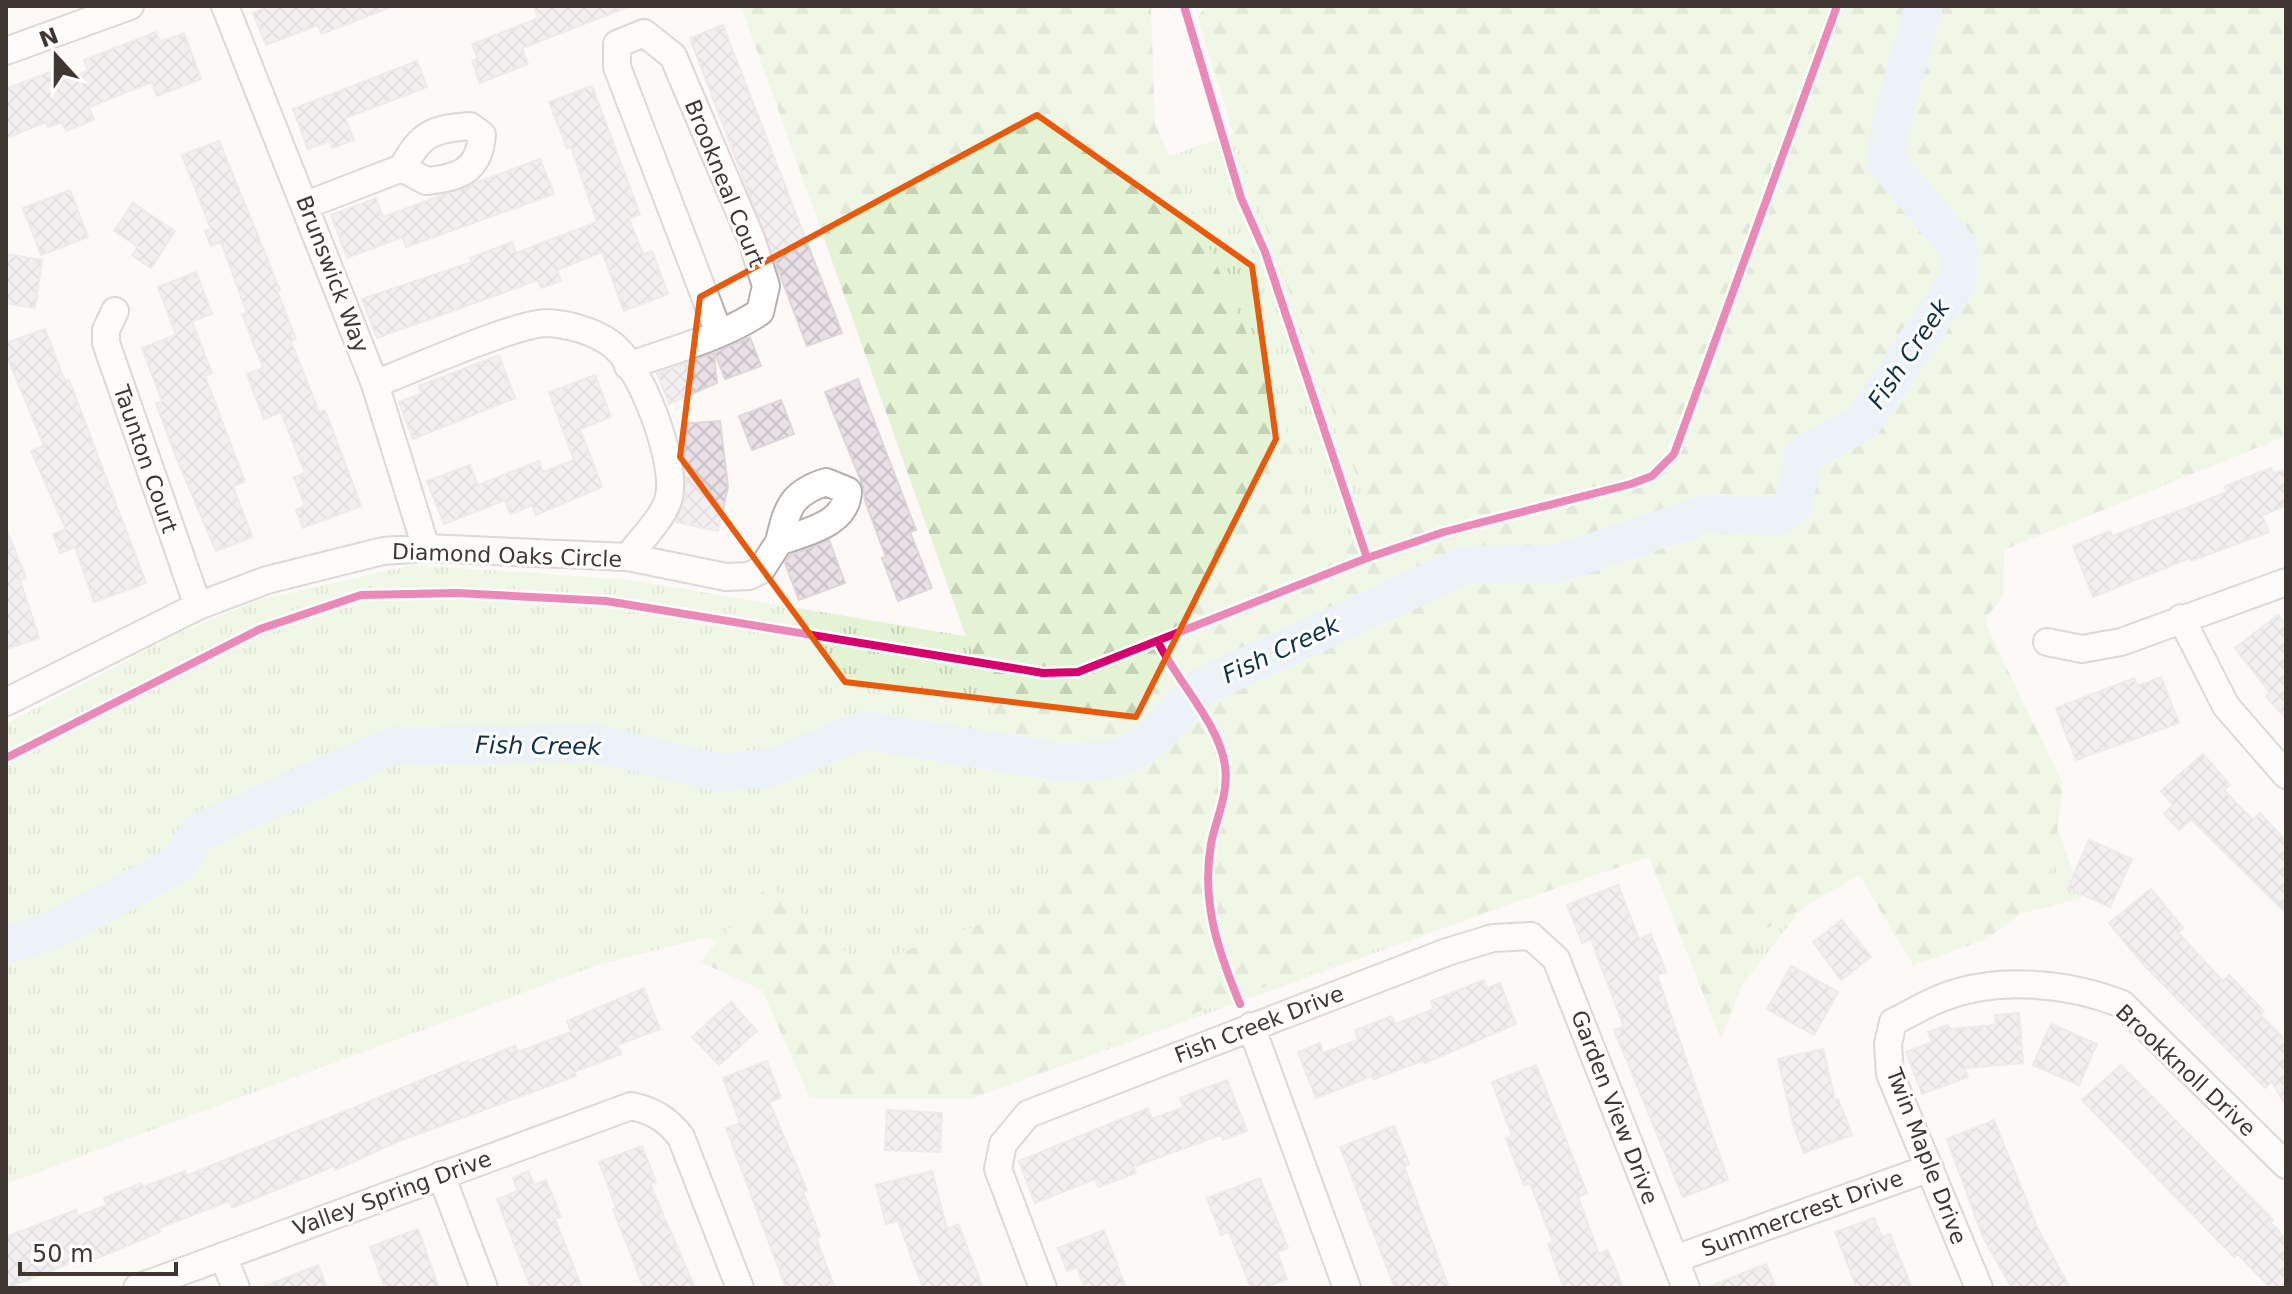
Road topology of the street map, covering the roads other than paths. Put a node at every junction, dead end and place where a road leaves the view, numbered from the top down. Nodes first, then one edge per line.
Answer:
1 (130, 6) edge
2 (225, 6) edge
3 (6, 51) edge
4 (402, 168) dead end
5 (306, 205) junction
6 (115, 311) dead end
7 (719, 333) junction
8 (628, 366) junction
9 (375, 384) junction
10 (779, 542) dead end
11 (426, 548) junction
12 (628, 557) junction
13 (2286, 582) edge
14 (198, 606) junction
15 (2181, 618) junction
16 (2047, 642) dead end
17 (6, 702) edge
18 (2286, 775) edge
19 (1531, 936) joint
20 (1893, 1022) joint
21 (1251, 1026) junction
22 (2286, 1165) edge
23 (1930, 1168) junction
24 (441, 1175) junction
25 (223, 1256) junction
26 (1675, 1259) junction
27 (137, 1288) edge
28 (236, 1288) edge
29 (484, 1288) edge
30 (740, 1288) edge
31 (1043, 1288) edge
32 (1347, 1288) edge
33 (1686, 1288) edge
34 (1979, 1288) edge

1 - 3 street
2 - 5 street, Brunswick Way
4 - 5 street
5 - 9 street, Brunswick Way
6 - 14 street, Taunton Court
7 - 7 street, Brookneal Court
7 - 8 street, Brookneal Court
8 - 9 street
8 - 12 street
9 - 11 street, Brunswick Way
10 - 12 street, Diamond Oaks Circle
11 - 12 street, Diamond Oaks Circle
11 - 14 street, Diamond Oaks Circle
13 - 15 street
14 - 17 street, Diamond Oaks Circle
15 - 16 street
15 - 18 street
19 - 21 street, Fish Creek Drive
19 - 26 street, Garden View Drive
20 - 22 street, Brookknoll Drive
20 - 23 street, Twin Maple Drive
21 - 31 street, Fish Creek Drive
21 - 32 street
23 - 26 street, Summercrest Drive
23 - 34 street, Twin Maple Drive
24 - 25 street, Valley Spring Drive
24 - 29 street
24 - 30 street, Valley Spring Drive
25 - 27 street, Valley Spring Drive
25 - 28 street
26 - 33 street, Garden View Drive

